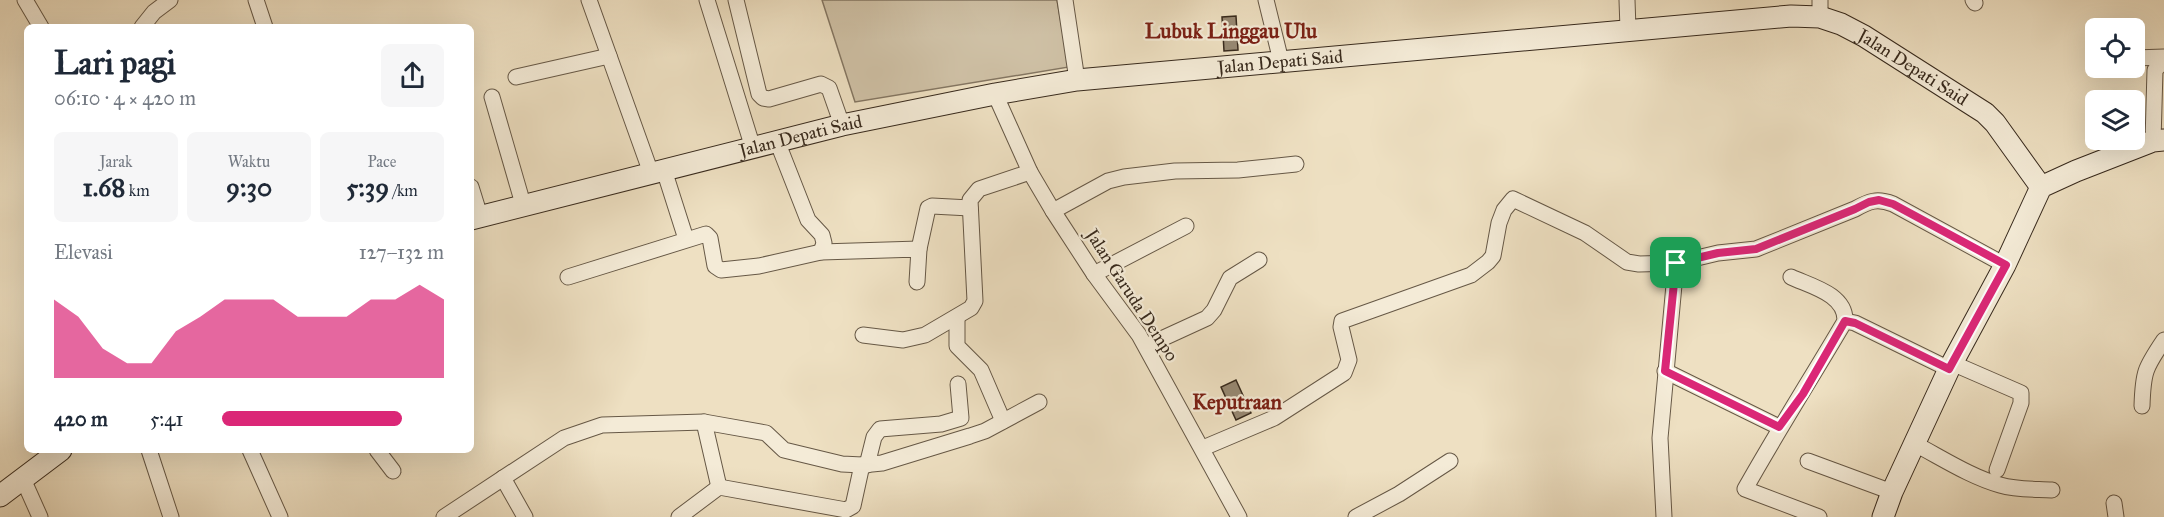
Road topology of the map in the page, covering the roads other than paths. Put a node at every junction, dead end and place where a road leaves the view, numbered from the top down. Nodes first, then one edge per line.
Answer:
1 (25, 0) edge
2 (170, 0) edge
3 (256, 0) edge
4 (589, 0) edge
5 (707, 0) edge
6 (736, 0) edge
7 (1065, 0) edge
8 (1266, 0) edge
9 (1627, 0) edge
10 (1820, 9) edge
11 (39, 24) edge
12 (144, 24) edge
13 (264, 24) edge
14 (1628, 29) junction
15 (609, 56) junction
16 (2145, 58) edge
17 (2164, 59) edge
18 (1281, 61) junction
19 (516, 77) dead end
20 (1077, 80) junction
21 (995, 94) junction
22 (492, 98) dead end
23 (842, 125) junction
24 (2158, 140) edge
25 (777, 141) junction
26 (753, 148) junction
27 (1296, 164) dead end
28 (1030, 171) junction
29 (658, 172) junction
30 (2041, 187) junction
31 (523, 204) junction
32 (970, 208) junction
33 (1053, 212) junction
34 (475, 217) edge
35 (1186, 226) dead end
36 (686, 238) junction
37 (919, 249) junction
38 (821, 252) junction
39 (1259, 260) dead end
40 (1676, 263) junction
41 (2006, 265) junction
42 (1094, 274) junction
43 (1791, 277) dead end
44 (568, 278) dead end
45 (917, 282) dead end
46 (957, 318) junction
47 (1845, 321) junction
48 (863, 335) dead end
49 (2164, 340) edge
50 (1146, 346) junction
51 (2147, 365) junction
52 (1950, 366) junction
53 (2164, 366) edge
54 (1665, 371) junction
55 (958, 384) dead end
56 (1039, 402) dead end
57 (2142, 406) dead end
58 (961, 418) junction
59 (1003, 421) junction
60 (704, 422) junction
61 (1779, 427) junction
62 (970, 436) junction
63 (1915, 444) junction
64 (1203, 448) junction
65 (57, 453) edge
66 (150, 453) edge
67 (251, 453) edge
68 (379, 453) edge
69 (1450, 461) dead end
70 (1808, 461) dead end
71 (864, 465) junction
72 (1997, 470) dead end
73 (393, 471) dead end
74 (503, 478) junction
75 (22, 479) junction
76 (719, 487) junction
77 (2052, 490) dead end
78 (1892, 492) junction
79 (0, 496) edge
80 (700, 510) edge
81 (40, 517) edge
82 (171, 517) edge
83 (280, 517) edge
84 (444, 517) edge
85 (525, 517) edge
86 (680, 517) edge
87 (1239, 517) edge
88 (1356, 517) edge
89 (1664, 517) edge
90 (1819, 517) edge
91 (1883, 517) edge

1 - 11 street
2 - 12 street
3 - 13 street
4 - 15 street
5 - 26 street
6 - 23 street
7 - 20 street
8 - 18 street
9 - 14 street
10 - 14 main road, Jalan Depati Said
10 - 30 main road, Jalan Depati Said
14 - 18 main road, Jalan Depati Said
15 - 19 street
15 - 29 street
16 - 17 street
17 - 24 street
18 - 20 main road, Jalan Depati Said
20 - 21 main road, Jalan Depati Said
21 - 23 main road, Jalan Depati Said
21 - 28 street, Jalan Garuda Dempo
22 - 31 street
23 - 25 main road, Jalan Depati Said
24 - 30 main road
25 - 26 main road, Jalan Depati Said
25 - 38 street
26 - 29 main road, Jalan Depati Said
27 - 33 street
28 - 32 street
28 - 33 street, Jalan Garuda Dempo
29 - 31 main road, Jalan Depati Said
29 - 36 street
30 - 41 main road
31 - 34 main road, Jalan Depati Said
32 - 37 street
32 - 46 street
33 - 42 street, Jalan Garuda Dempo
35 - 42 street
36 - 38 street
36 - 44 street
37 - 38 street
37 - 45 street
39 - 50 street
40 - 41 street
40 - 54 street
40 - 64 street
41 - 52 main road
42 - 50 street, Jalan Garuda Dempo
43 - 47 street
46 - 48 street
46 - 59 street
47 - 52 street
47 - 61 street
49 - 51 street
50 - 64 street, Jalan Garuda Dempo
51 - 53 street
51 - 57 street
52 - 63 main road
52 - 72 street
54 - 61 street
54 - 89 street
55 - 58 street
56 - 59 street
58 - 62 street
58 - 71 street
59 - 62 street
60 - 71 street
60 - 74 street
60 - 76 street
61 - 90 street
62 - 71 street
63 - 77 street
63 - 78 main road
64 - 87 street, Jalan Garuda Dempo
65 - 75 main road
66 - 82 street
67 - 83 street
68 - 73 street
69 - 88 street
70 - 78 street
71 - 76 street
74 - 84 street
74 - 85 street
75 - 79 main road
75 - 81 street
76 - 80 street
78 - 91 main road
80 - 86 street

